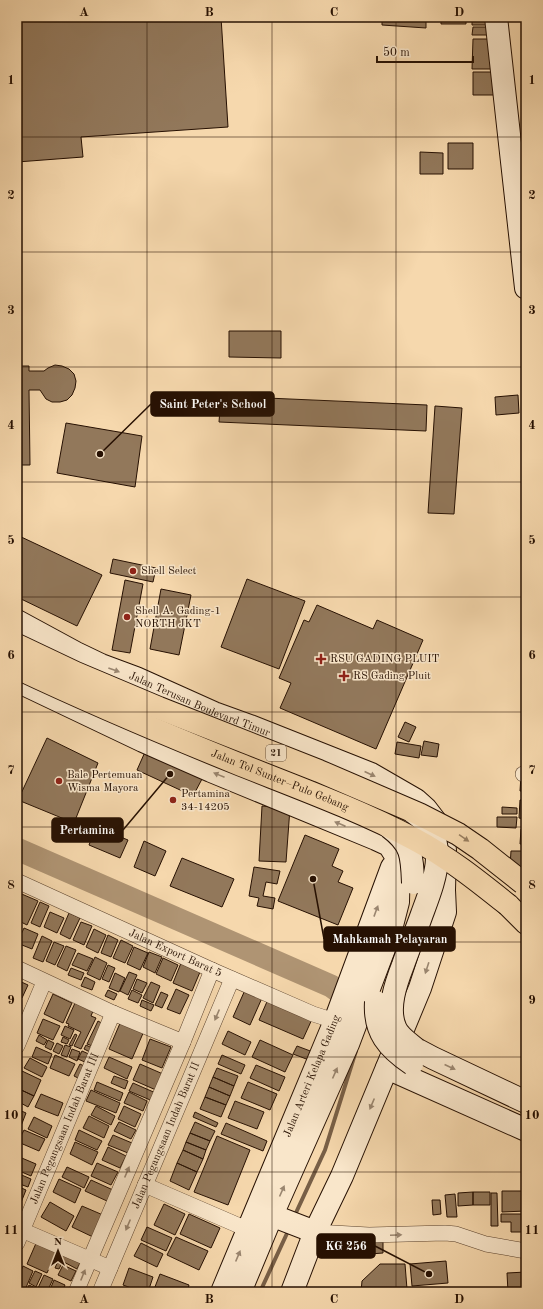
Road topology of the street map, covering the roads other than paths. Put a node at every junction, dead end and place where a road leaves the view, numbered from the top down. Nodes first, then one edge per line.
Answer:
1 (496, 17) edge
2 (526, 288) edge
3 (17, 621) edge
4 (17, 637) edge
5 (17, 645) edge
6 (17, 667) edge
7 (17, 681) edge
8 (312, 750) junction
9 (290, 804) junction
10 (445, 851) junction
11 (399, 861) junction
12 (17, 881) edge
13 (526, 886) edge
14 (444, 890) junction
15 (526, 923) edge
16 (17, 968) edge
17 (212, 970) junction
18 (232, 979) junction
19 (44, 982) junction
20 (112, 1013) junction
21 (342, 1021) junction
22 (183, 1042) junction
23 (17, 1046) edge
24 (384, 1063) junction
25 (526, 1102) edge
26 (526, 1121) edge
27 (526, 1130) edge
28 (145, 1186) junction
29 (289, 1222) junction
30 (249, 1230) junction
31 (19, 1234) edge
32 (526, 1252) edge
33 (91, 1260) junction
34 (109, 1268) junction
35 (76, 1292) edge
36 (100, 1292) edge
37 (222, 1292) edge
38 (240, 1292) edge
39 (278, 1292) edge
40 (292, 1292) edge

1 - 2 street
3 -> 8 street, Jalan Terusan Boulevard Timur
4 -> 25 street, bridge
5 -> 13 highway, 21, bridge
6 - 15 highway, Jalan Tol Sunter–Pulo Gebang / 21, bridge
6 - 26 street, bridge
9 -> 7 street
8 - 9 street
8 -> 10 street, Jalan Terusan Boulevard Timur
11 -> 9 street
10 - 11 street
10 - 14 street, Jalan Arteri Kelapa Gading
21 -> 11 street, Jalan Arteri Kelapa Gading
12 - 17 street, Jalan Export Barat 5
14 - 24 street, Jalan Arteri Kelapa Gading, bridge
14 -> 24 street, Jalan Arteri Kelapa Gading, bridge
16 - 19 street
17 - 18 street, Jalan Export Barat 5
17 - 22 street, Jalan Pegangsaan Indah Barat II
18 - 21 street, Jalan Export Barat 5
18 -> 28 street, Jalan Pegangsaan Indah Barat II
19 - 20 street
19 - 23 street
20 - 22 street
20 - 31 street, Jalan Pegangsaan Indah Barat III
29 -> 21 street, Jalan Arteri Kelapa Gading
33 -> 22 street, Jalan Pegangsaan Indah Barat II
24 - 27 street
24 -> 29 street, Jalan Arteri Kelapa Gading
28 - 30 street
28 -> 34 street, Jalan Pegangsaan Indah Barat II
29 - 30 street, Jalan Arteri Kelapa Gading
29 -> 32 street
29 - 38 street, Jalan Arteri Kelapa Gading
29 - 39 street, Jalan Arteri Kelapa Gading
29 - 40 street, Jalan Arteri Kelapa Gading
37 -> 30 street, Jalan Arteri Kelapa Gading
31 - 33 street
33 - 34 street
35 -> 33 street, Jalan Pegangsaan Indah Barat II
34 - 36 street, Jalan Pegangsaan Indah Barat II

